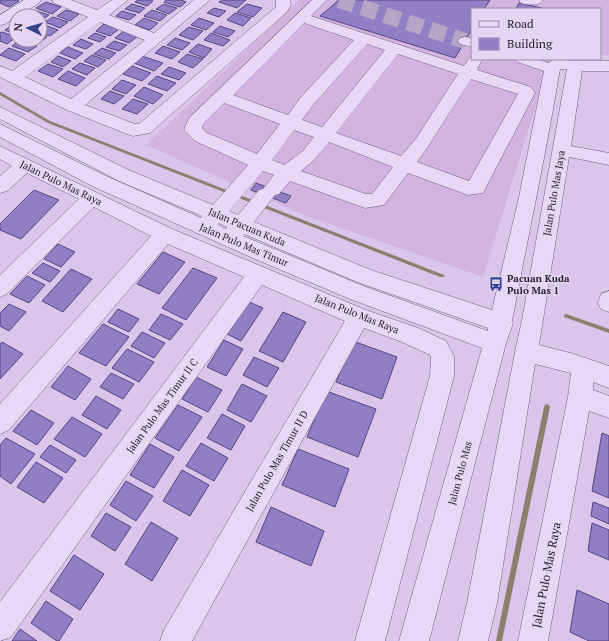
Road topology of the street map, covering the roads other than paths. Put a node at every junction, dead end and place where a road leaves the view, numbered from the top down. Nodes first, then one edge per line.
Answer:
1 (34, 0) edge
2 (59, 0) edge
3 (121, 0) edge
4 (203, 0) edge
5 (283, 0) edge
6 (320, 0) edge
7 (526, 0) edge
8 (536, 0) edge
9 (100, 15) junction
10 (302, 18) junction
11 (0, 21) edge
12 (364, 38) junction
13 (156, 39) junction
14 (395, 48) junction
15 (525, 60) edge
16 (472, 65) edge
17 (575, 66) junction
18 (609, 66) edge
19 (552, 69) junction
20 (7, 75) edge
21 (221, 96) junction
22 (73, 106) junction
23 (0, 112) edge
24 (292, 122) junction
25 (0, 130) edge
26 (326, 134) junction
27 (35, 150) junction
28 (562, 150) junction
29 (0, 152) edge
30 (609, 159) edge
31 (405, 165) junction
32 (254, 170) junction
33 (0, 186) edge
34 (275, 186) junction
35 (91, 199) junction
36 (215, 216) junction
37 (239, 227) junction
38 (165, 234) junction
39 (258, 274) junction
40 (0, 288) edge
41 (609, 300) edge
42 (609, 303) edge
43 (359, 317) junction
44 (500, 324) junction
45 (533, 354) junction
46 (578, 366) junction
47 (609, 377) edge
48 (580, 397) junction
49 (609, 407) edge
50 (0, 422) edge
51 (0, 626) edge
52 (175, 641) edge
53 (370, 641) edge
54 (414, 641) edge
55 (473, 641) edge
56 (533, 641) edge

1 - 11 street
2 - 9 street
3 - 9 street
4 - 13 street
5 - 22 street
6 - 10 street
7 - 8 street
9 - 13 street
9 - 20 street
10 - 12 street
10 - 21 street
12 - 14 street
12 - 24 street
13 - 22 street
14 - 16 street
14 - 26 street
15 - 19 street
16 - 31 street
16 - 31 street
17 - 18 street
17 - 19 street
17 - 28 street, Jalan Pulo Mas Jaya
19 - 44 street, Jalan Pulo Mas
20 - 22 street
21 - 24 street
21 - 32 street
23 - 27 street
24 - 26 street
24 - 32 street
25 - 27 street, Jalan Pulo Mas Timur
26 - 31 street
26 - 34 street
27 - 29 street, Jalan Pulo Mas Raya
27 - 33 street
27 - 35 street, Jalan Pulo Mas Raya
27 - 36 street, Jalan Pulo Mas Timur
28 - 30 street
28 - 45 street, Jalan Pulo Mas Jaya
31 - 34 street
32 - 34 street
32 - 36 street
34 - 37 street
35 - 38 street, Jalan Pulo Mas Raya
35 - 40 street
36 - 37 street, Jalan Pulo Mas Timur
37 - 44 street, Jalan Pulo Mas Timur
38 - 39 street, Jalan Pulo Mas Raya
38 - 50 street
39 - 43 street, Jalan Pulo Mas Raya
39 - 51 street, Jalan Pulo Mas Timur II C
41 - 42 street
43 - 52 street, Jalan Pulo Mas Timur II D
43 - 53 street, Jalan Pulo Mas Raya
44 - 54 street, Jalan Pulo Mas
45 - 46 street
45 - 55 street
46 - 47 street
46 - 48 street, Jalan Pulo Mas Raya
48 - 49 street
48 - 56 street, Jalan Pulo Mas Raya

